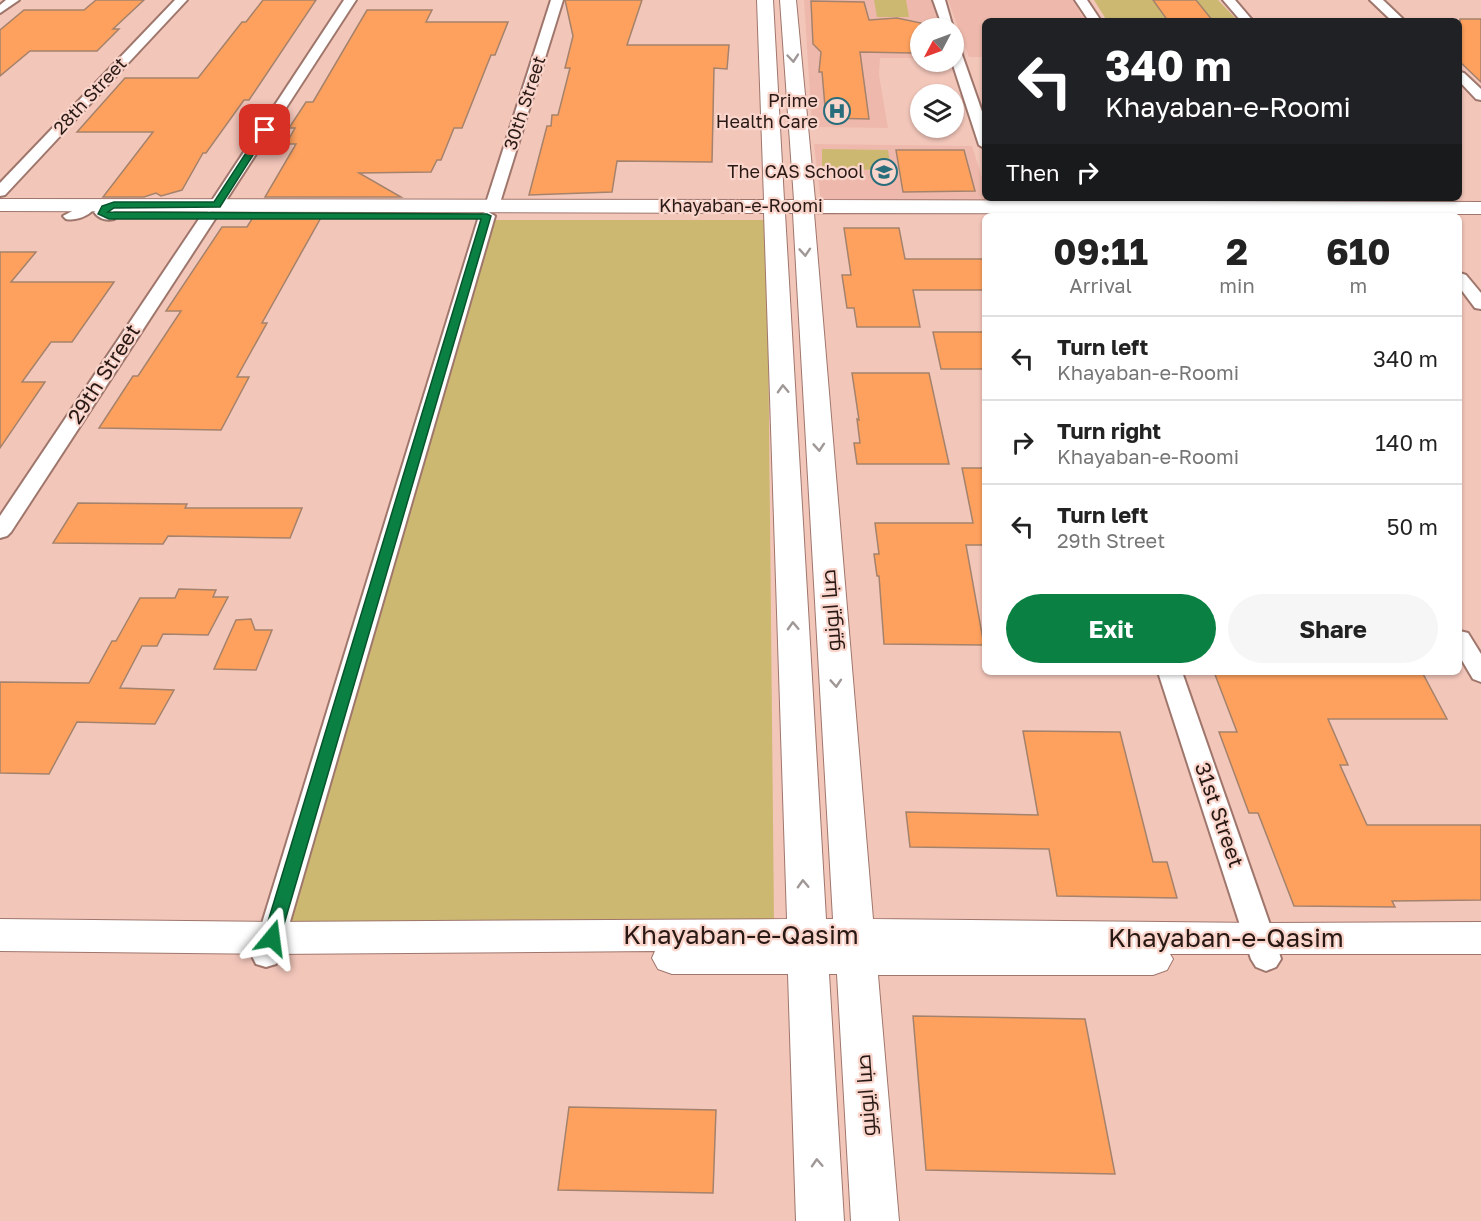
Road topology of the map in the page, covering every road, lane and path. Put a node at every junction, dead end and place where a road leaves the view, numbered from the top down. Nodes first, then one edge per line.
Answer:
1 (13, 0) edge
2 (181, 0) edge
3 (350, 0) edge
4 (557, 0) edge
5 (765, 0) edge
6 (788, 0) edge
7 (939, 0) edge
8 (1081, 0) edge
9 (1229, 0) edge
10 (1376, 0) edge
11 (0, 10) edge
12 (945, 18) edge
13 (1093, 18) edge
14 (1244, 18) edge
15 (1396, 18) edge
16 (962, 72) edge
17 (1462, 78) edge
18 (1481, 96) edge
19 (982, 133) edge
20 (0, 192) edge
21 (1009, 203) edge
22 (0, 205) edge
23 (1481, 208) edge
24 (1210, 209) edge
25 (1401, 209) edge
26 (75, 210) junction
27 (213, 211) junction
28 (489, 211) junction
29 (790, 212) junction
30 (1187, 213) edge
31 (1447, 213) edge
32 (1462, 214) edge
33 (0, 216) edge
34 (1481, 216) edge
35 (982, 217) edge
36 (1462, 280) edge
37 (1481, 304) edge
38 (0, 532) edge
39 (1462, 641) edge
40 (1481, 674) edge
41 (1171, 675) edge
42 (0, 935) edge
43 (1481, 938) edge
44 (856, 946) junction
45 (269, 947) junction
46 (806, 947) junction
47 (1264, 949) junction
48 (0, 955) edge
49 (1481, 960) edge
50 (820, 1221) edge
51 (875, 1221) edge

1 - 11 street
2 - 20 street, 28th Street
3 - 27 street, 29th Street
4 - 28 street, 30th Street
5 - 29 main road, صبا ایونیو
6 -> 29 main road, صبا ایونیو
7 - 12 street
8 - 13 street
9 - 14 street
10 - 15 street
16 - 19 street
17 - 18 street
21 - 24 main road, Khayaban-e-Roomi
21 - 29 main road, Khayaban-e-Roomi
22 - 26 main road, Khayaban-e-Roomi
23 - 25 main road, Khayaban-e-Roomi
24 - 25 main road, Khayaban-e-Roomi
24 - 30 main road, Khayaban-e-Roomi
25 - 31 main road, Khayaban-e-Roomi
26 - 27 main road, Khayaban-e-Roomi
26 - 33 main road, Khayaban-e-Roomi
27 - 28 main road, Khayaban-e-Roomi
27 - 38 street, 29th Street
28 - 29 main road, Khayaban-e-Roomi
28 - 45 street, 30th Street
29 - 35 main road, Khayaban-e-Roomi
29 -> 44 main road, صبا ایونیو
46 -> 29 main road, صبا ایونیو
32 - 34 main road, Khayaban-e-Roomi
36 - 37 street
39 - 40 street
41 - 47 street, 31st Street
42 - 45 main road, Khayaban-e-Qasim
43 - 47 main road, Khayaban-e-Qasim
44 - 46 main road, Khayaban-e-Qasim
44 - 47 main road, Khayaban-e-Qasim
44 - 51 main road, صبا ایونیو
45 - 46 main road, Khayaban-e-Qasim
45 - 48 main road, Khayaban-e-Qasim
50 -> 46 main road, صبا ایونیو
47 - 49 main road, Khayaban-e-Qasim

